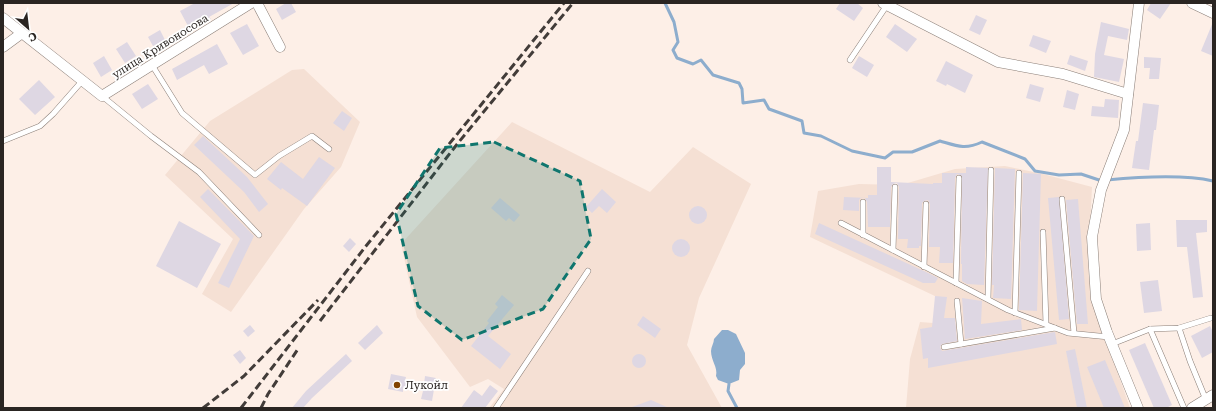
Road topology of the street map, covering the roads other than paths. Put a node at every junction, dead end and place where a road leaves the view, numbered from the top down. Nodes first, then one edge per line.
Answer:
1 (251, 3) edge
2 (257, 3) edge
3 (1139, 3) edge
4 (1192, 3) edge
5 (885, 4) edge
6 (1213, 14) edge
7 (3, 18) edge
8 (22, 33) junction
9 (3, 46) edge
10 (280, 47) dead end
11 (850, 60) dead end
12 (152, 65) junction
13 (83, 80) junction
14 (1128, 94) junction
15 (102, 96) junction
16 (3, 141) edge
17 (329, 149) dead end
18 (991, 170) dead end
19 (1019, 173) dead end
20 (959, 178) dead end
21 (895, 187) dead end
22 (1062, 199) dead end
23 (863, 202) dead end
24 (926, 204) dead end
25 (841, 223) dead end
26 (1043, 232) dead end
27 (259, 235) dead end
28 (863, 235) junction
29 (893, 250) junction
30 (924, 267) junction
31 (588, 271) dead end
32 (956, 283) junction
33 (988, 299) junction
34 (957, 301) dead end
35 (1015, 313) junction
36 (1211, 318) dead end
37 (1046, 324) junction
38 (1056, 328) junction
39 (1179, 328) junction
40 (1150, 329) junction
41 (1074, 333) junction
42 (1111, 341) junction
43 (961, 344) junction
44 (944, 347) dead end
45 (1209, 398) edge
46 (496, 408) edge
47 (1138, 408) edge
48 (1184, 408) edge
49 (1192, 408) edge

1 - 12 street, улица Кривоносова
2 - 10 street
3 - 14 street
4 - 6 street
5 - 11 lane
5 - 14 street
7 - 8 street
8 - 9 street
8 - 13 street
12 - 15 street, улица Кривоносова
12 - 17 lane
13 - 15 street
13 - 16 lane
14 - 42 street
15 - 27 lane
18 - 33 lane
19 - 35 lane
20 - 32 lane
21 - 29 lane
22 - 41 lane
23 - 28 lane
24 - 30 lane
25 - 28 lane
26 - 37 lane
28 - 29 lane
29 - 30 lane
30 - 32 lane
31 - 46 lane
32 - 33 lane
33 - 35 lane
34 - 43 lane
35 - 37 lane
36 - 39 lane
37 - 38 lane
38 - 41 lane
38 - 43 lane
39 - 40 lane
39 - 45 lane
40 - 42 lane
40 - 48 lane
41 - 42 lane
42 - 47 street
43 - 44 lane
45 - 49 street

